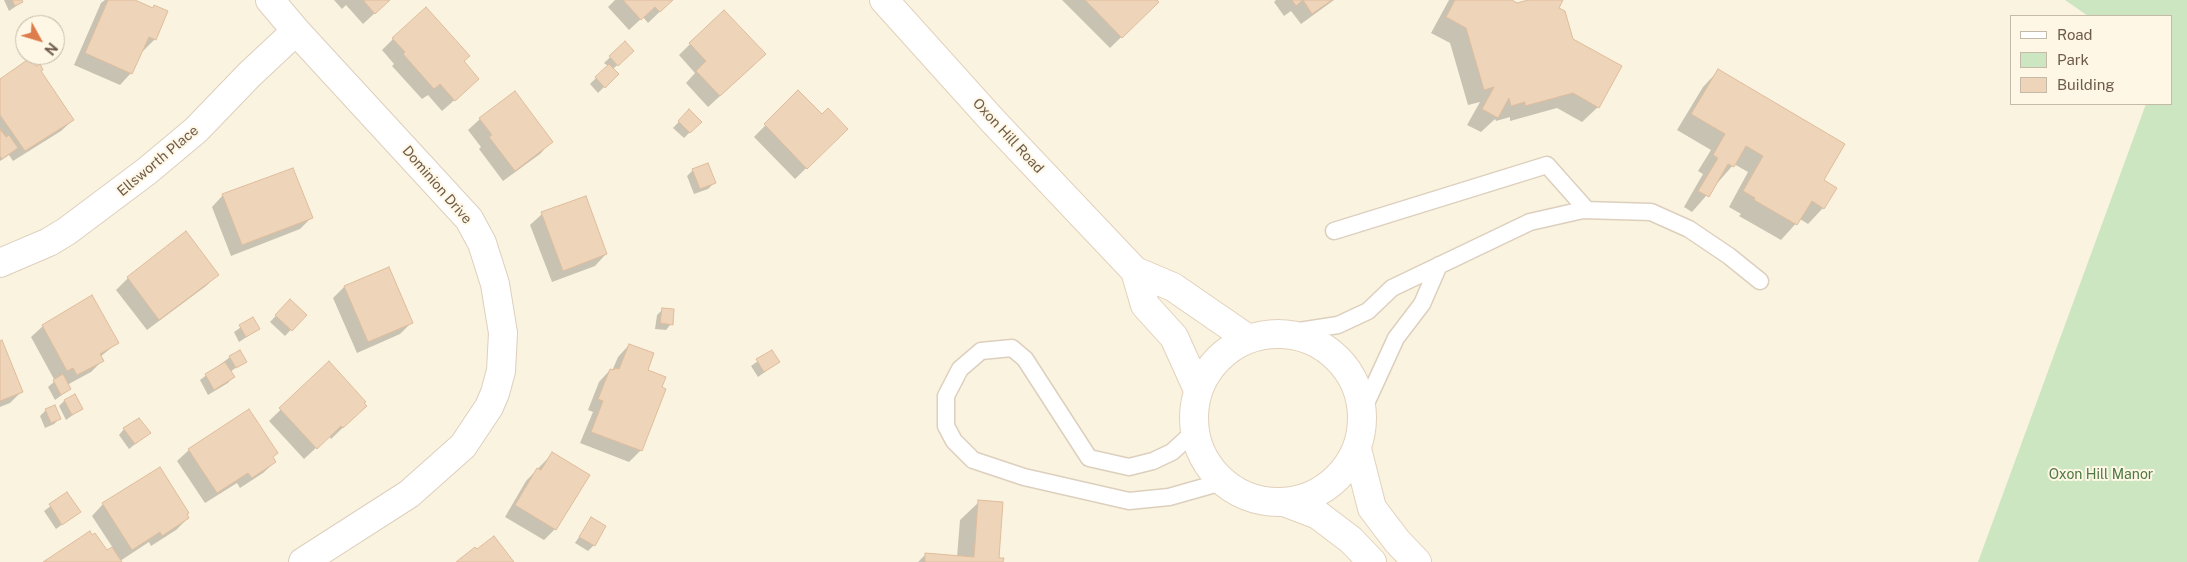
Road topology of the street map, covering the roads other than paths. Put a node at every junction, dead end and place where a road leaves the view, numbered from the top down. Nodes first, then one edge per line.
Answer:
1 (270, 0) edge
2 (884, 0) edge
3 (296, 31) junction
4 (1587, 210) junction
5 (1334, 230) dead end
6 (0, 262) edge
7 (1439, 265) junction
8 (1135, 271) junction
9 (1760, 281) dead end
10 (1286, 333) junction
11 (1247, 338) junction
12 (1198, 390) junction
13 (1362, 410) junction
14 (1195, 431) junction
15 (1356, 449) junction
16 (1222, 482) junction
17 (1284, 502) junction
18 (302, 562) edge
19 (1372, 562) edge
20 (1417, 562) edge

1 - 3 main road, Dominion Drive
2 - 8 main road, Oxon Hill Road
3 - 6 main road, Ellsworth Place
3 - 18 main road, Dominion Drive
4 - 5 lane
4 - 7 lane
4 - 9 lane
7 - 10 lane
7 - 13 lane
8 - 11 main road, Oxon Hill Road
8 - 12 main road, Oxon Hill Road
10 - 11 main road
10 - 13 main road
11 - 12 main road
12 - 14 main road
13 - 15 main road
14 - 16 main road
14 - 16 lane
15 - 17 main road
15 - 20 main road
16 - 17 main road
17 - 19 main road

